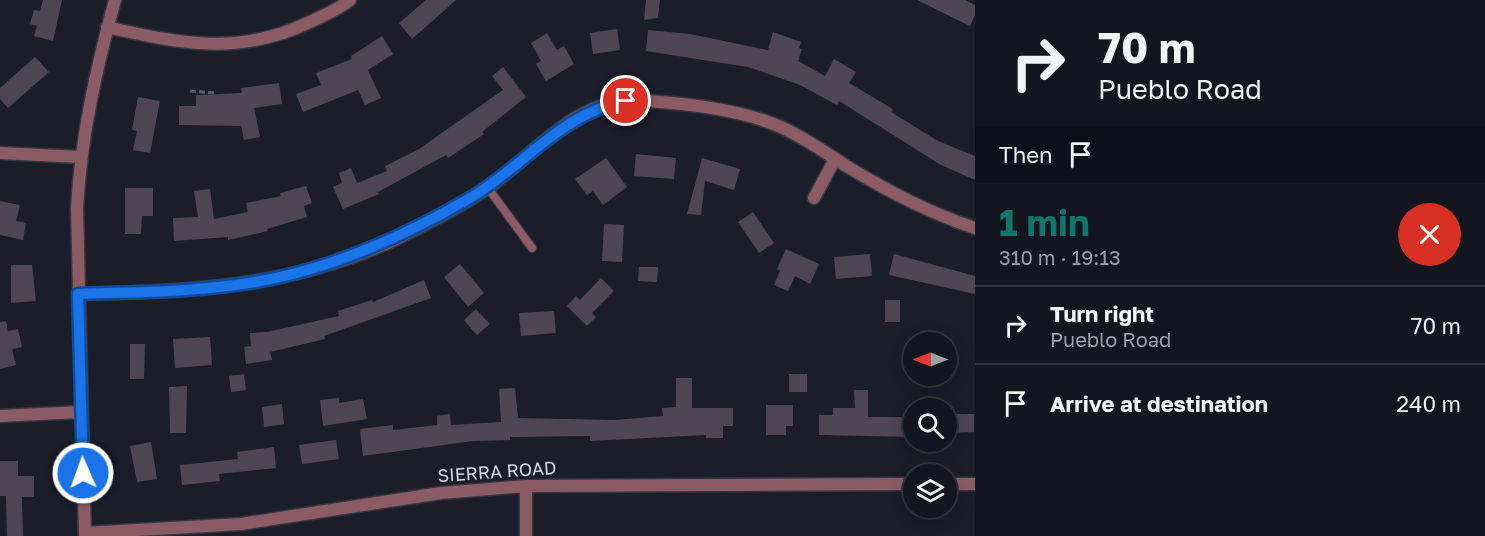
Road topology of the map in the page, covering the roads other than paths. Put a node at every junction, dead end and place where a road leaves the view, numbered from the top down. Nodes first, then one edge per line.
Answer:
1 (115, 0) edge
2 (350, 0) edge
3 (107, 27) junction
4 (0, 153) edge
5 (80, 157) junction
6 (835, 159) junction
7 (488, 188) junction
8 (814, 198) dead end
9 (975, 228) edge
10 (532, 248) dead end
11 (78, 294) junction
12 (80, 412) junction
13 (0, 416) edge
14 (903, 484) edge
15 (957, 484) edge
16 (975, 484) edge
17 (526, 486) junction
18 (85, 534) edge
19 (526, 536) edge

1 - 3 street
2 - 3 street
3 - 5 street
4 - 5 street
5 - 11 street
6 - 7 street
6 - 8 street
6 - 9 street
7 - 10 lane
7 - 11 street
11 - 12 street
12 - 13 street
12 - 18 street
14 - 17 street, SIERRA ROAD
15 - 16 street
17 - 18 street, SIERRA ROAD
17 - 19 street

